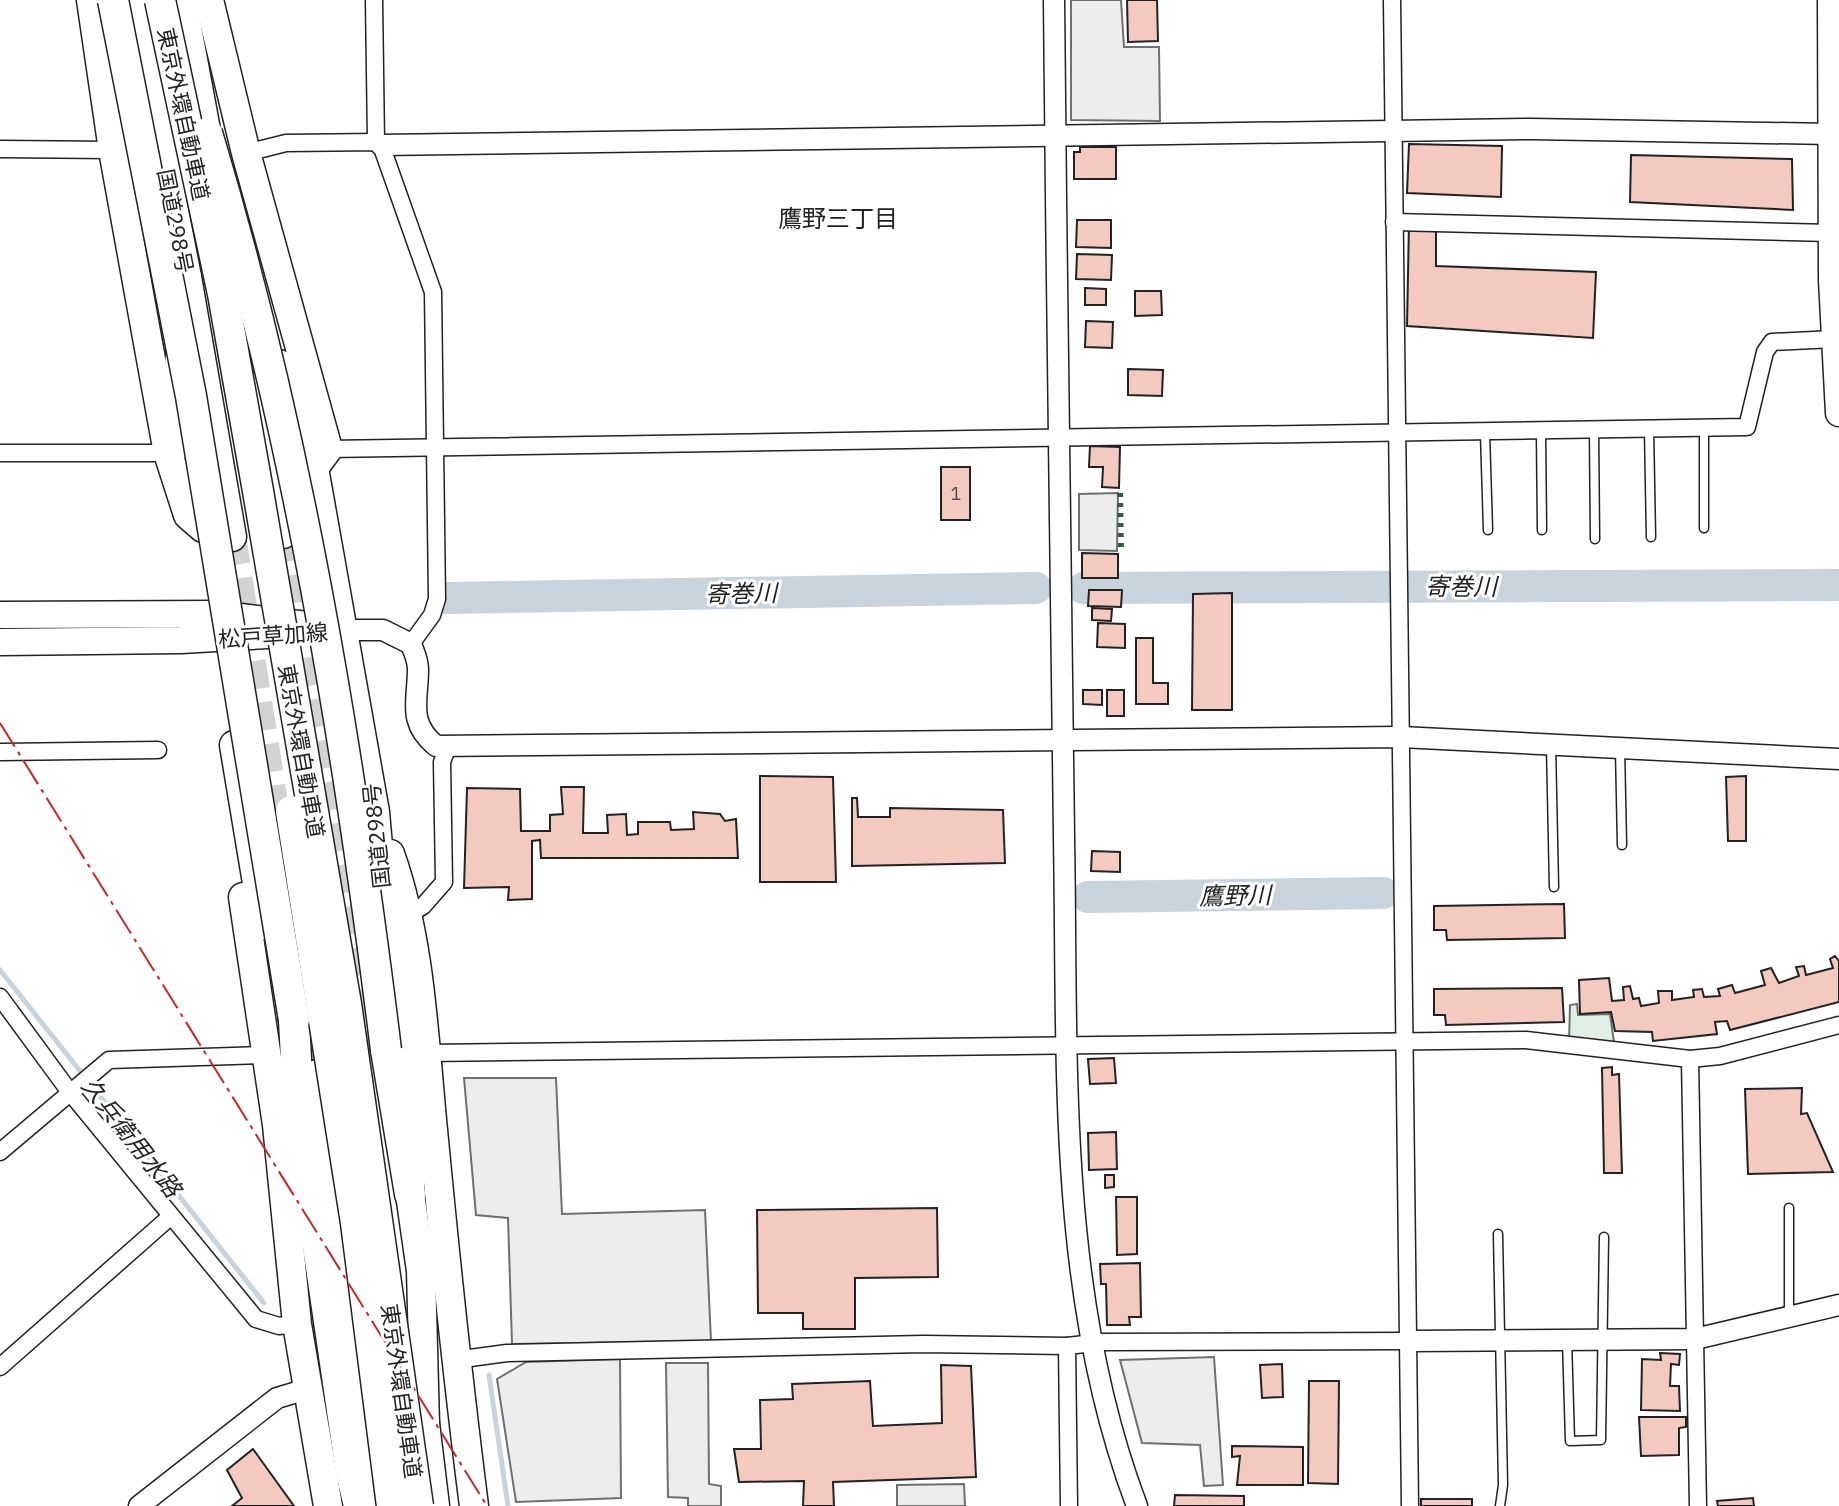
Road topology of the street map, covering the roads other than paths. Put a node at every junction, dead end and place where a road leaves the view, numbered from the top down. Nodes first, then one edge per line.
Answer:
1 (91, 0) edge
2 (113, 0) edge
3 (133, 0) edge
4 (143, 0) edge
5 (160, 0) edge
6 (170, 0) edge
7 (182, 0) edge
8 (209, 0) edge
9 (374, 0) edge
10 (1054, 0) edge
11 (1392, 0) edge
12 (1831, 0) edge
13 (1393, 131) junction
14 (1831, 134) junction
15 (1056, 135) junction
16 (378, 143) junction
17 (0, 149) edge
18 (113, 150) junction
19 (246, 153) junction
20 (1394, 222) junction
21 (1831, 233) junction
22 (231, 266) junction
23 (187, 277) junction
24 (1834, 339) junction
25 (1838, 385) edge
26 (1839, 413) edge
27 (1704, 428) junction
28 (1649, 429) junction
29 (1594, 430) junction
30 (1541, 432) junction
31 (1485, 433) junction
32 (1397, 434) junction
33 (1060, 439) junction
34 (434, 447) junction
35 (0, 453) edge
36 (168, 453) junction
37 (321, 459) junction
38 (203, 528) junction
39 (1704, 528) dead end
40 (1488, 530) dead end
41 (1542, 530) dead end
42 (283, 534) tunnel mouth
43 (232, 537) tunnel mouth
44 (1651, 537) dead end
45 (1595, 539) dead end
46 (0, 615) edge
47 (218, 626) junction
48 (345, 630) junction
49 (0, 642) edge
50 (411, 644) junction
51 (1401, 737) junction
52 (1062, 739) junction
53 (1551, 744) junction
54 (448, 746) junction
55 (1620, 748) junction
56 (158, 750) dead end
57 (0, 752) edge
58 (1839, 759) edge
59 (375, 812) junction
60 (1622, 845) dead end
61 (255, 880) junction
62 (1554, 887) dead end
63 (408, 915) junction
64 (0, 997) edge
65 (1839, 1025) edge
66 (1405, 1041) junction
67 (1068, 1045) junction
68 (426, 1053) junction
69 (265, 1055) junction
70 (380, 1058) junction
71 (1690, 1059) junction
72 (317, 1074) tunnel mouth
73 (69, 1091) junction
74 (299, 1117) junction
75 (0, 1152) edge
76 (410, 1194) junction
77 (1789, 1208) dead end
78 (170, 1217) junction
79 (1498, 1234) dead end
80 (1604, 1237) dead end
81 (1839, 1305) edge
82 (1789, 1316) junction
83 (297, 1324) junction
84 (1695, 1339) junction
85 (1567, 1340) junction
86 (1604, 1340) junction
87 (1410, 1341) junction
88 (1499, 1341) junction
89 (1091, 1342) junction
90 (1067, 1346) junction
91 (455, 1360) junction
92 (0, 1367) edge
93 (307, 1389) junction
94 (425, 1425) junction
95 (139, 1506) edge
96 (328, 1506) edge
97 (358, 1506) edge
98 (377, 1506) edge
99 (392, 1506) edge
100 (418, 1506) edge
101 (435, 1506) edge
102 (474, 1506) edge
103 (1069, 1506) edge
104 (1137, 1506) edge
105 (1410, 1506) edge
106 (1500, 1506) edge
107 (1698, 1506) edge

1 - 18 highway
2 - 74 highway, bridge
3 - 23 highway, 国道298号
4 - 99 highway, 東京外環自動車道, bridge
5 - 100 highway, 東京外環自動車道, bridge
6 - 70 highway, bridge
7 - 22 highway, 国道298号
8 - 19 highway
9 - 16 street
10 - 15 street
11 - 13 street
12 - 14 main road
13 - 14 street
13 - 15 street
13 - 20 street
14 - 21 main road
15 - 16 street
15 - 33 street
16 - 19 street
16 - 34 street
17 - 18 street
18 - 36 highway
19 - 37 highway
20 - 21 street
20 - 32 street
21 - 24 main road
22 - 37 highway, 国道298号
22 - 42 highway, 国道298号
23 - 38 highway
23 - 43 highway, 国道298号
24 - 25 main road
24 - 27 street
25 - 26 main road
27 - 28 street
27 - 39 lane
28 - 29 street
28 - 44 lane
29 - 30 street
29 - 45 lane
30 - 31 street
30 - 41 lane
31 - 32 street
31 - 40 lane
32 - 33 street
32 - 51 street
33 - 34 street
33 - 52 street
34 - 37 street
34 - 50 street
35 - 36 street
36 - 38 highway
37 - 48 highway, 国道298号
38 - 47 highway
46 - 47 main road, 松戸草加線
47 - 48 main road, 松戸草加線
47 - 49 main road, 松戸草加線
47 - 61 highway
48 - 50 street
48 - 59 highway, 国道298号
50 - 54 street
51 - 52 street
51 - 53 street
51 - 66 street
52 - 54 street
52 - 67 street
53 - 55 street
53 - 62 lane
54 - 63 street
55 - 58 street
55 - 60 lane
56 - 57 street
59 - 63 highway
59 - 76 highway, 国道298号
61 - 69 highway
61 - 74 highway
63 - 68 highway
64 - 73 street
65 - 71 street
66 - 67 street
66 - 71 street
66 - 87 street
67 - 68 street
67 - 89 street
68 - 91 highway
69 - 73 street
69 - 83 highway
70 - 76 highway
70 - 94 highway, 国道298号
71 - 84 street
72 - 98 highway
73 - 75 street
73 - 78 street
74 - 97 highway
76 - 94 highway, 国道298号
77 - 82 lane
78 - 83 street
78 - 92 street
79 - 88 lane
80 - 86 lane
81 - 82 street
82 - 84 street
83 - 93 highway
84 - 86 street
84 - 107 street
85 - 86 street
85 - 86 lane
85 - 88 street
87 - 88 street
87 - 89 street
87 - 105 street
88 - 106 lane
89 - 90 street
89 - 104 street
90 - 91 street
90 - 103 street
91 - 102 highway
93 - 95 street
93 - 96 highway
94 - 101 highway, 国道298号

